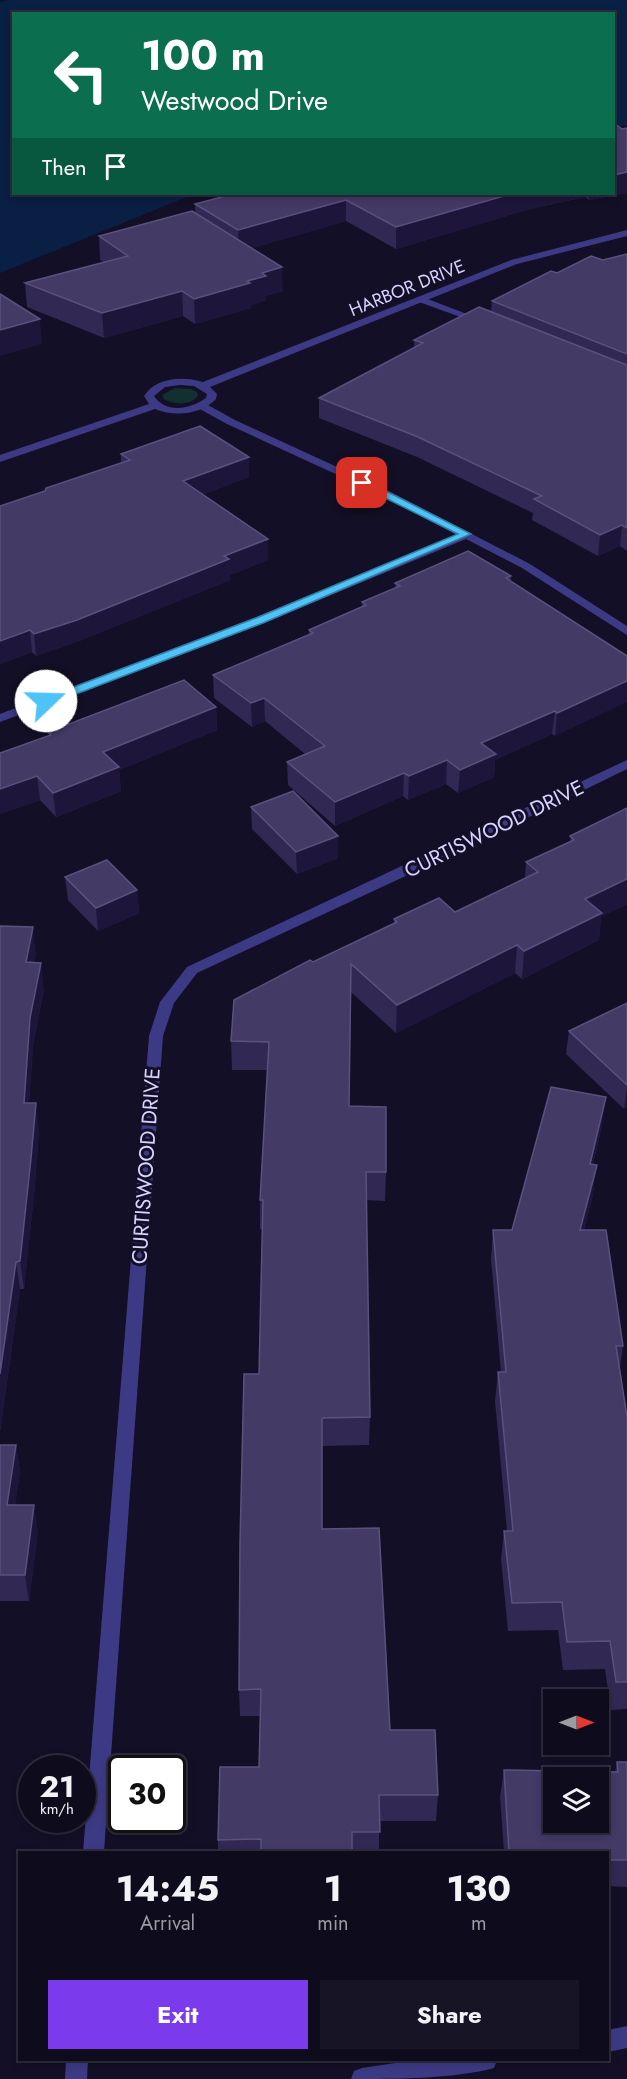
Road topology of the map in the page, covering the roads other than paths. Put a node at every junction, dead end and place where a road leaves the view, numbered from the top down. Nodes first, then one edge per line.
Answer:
1 (627, 233) edge
2 (422, 300) junction
3 (497, 327) edge
4 (203, 386) junction
5 (156, 405) junction
6 (202, 406) junction
7 (0, 459) edge
8 (466, 534) junction
9 (627, 631) edge
10 (0, 718) edge
11 (627, 764) edge
12 (93, 1851) edge
13 (627, 2037) edge
14 (609, 2040) edge
15 (77, 2061) edge
16 (479, 2061) edge
17 (76, 2079) edge
18 (362, 2079) edge

1 - 2 street, HARBOR DRIVE
2 - 3 street
2 - 4 street, HARBOR DRIVE
4 - 5 street
4 - 6 street
5 - 6 street
5 - 7 street
6 - 8 street
8 - 9 street
8 - 10 street
11 - 12 street, CURTISWOOD DRIVE
13 - 14 street
15 - 17 street
16 - 18 street

